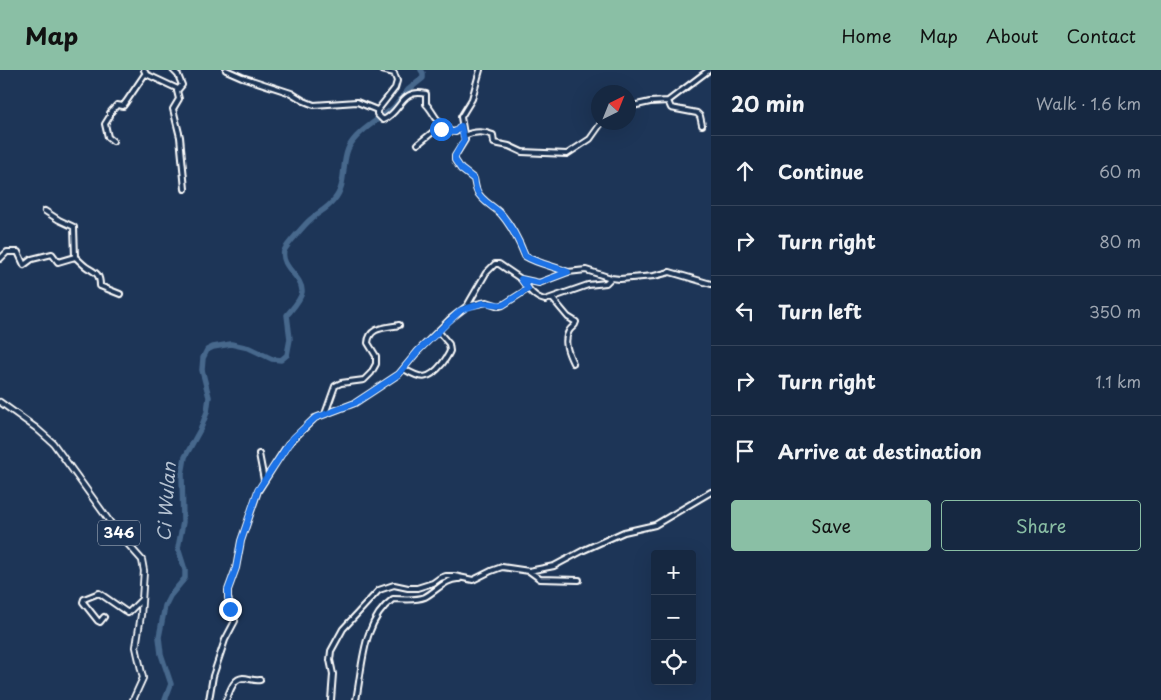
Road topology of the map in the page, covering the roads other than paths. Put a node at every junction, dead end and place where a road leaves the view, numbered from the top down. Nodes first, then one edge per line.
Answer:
1 (173, 70) edge
2 (226, 70) edge
3 (382, 70) edge
4 (480, 70) edge
5 (709, 70) edge
6 (145, 72) edge
7 (178, 89) junction
8 (668, 101) junction
9 (636, 105) edge
10 (377, 112) junction
11 (442, 125) junction
12 (702, 125) dead end
13 (461, 126) junction
14 (596, 130) edge
15 (464, 136) junction
16 (113, 141) dead end
17 (418, 144) dead end
18 (185, 189) dead end
19 (45, 211) dead end
20 (75, 257) junction
21 (0, 259) edge
22 (568, 272) junction
23 (611, 278) junction
24 (521, 279) junction
25 (711, 284) edge
26 (528, 289) junction
27 (120, 294) dead end
28 (552, 298) junction
29 (467, 306) junction
30 (399, 325) dead end
31 (438, 330) junction
32 (573, 363) dead end
33 (404, 369) junction
34 (0, 402) edge
35 (325, 414) junction
36 (259, 454) dead end
37 (264, 480) junction
38 (711, 492) edge
39 (529, 571) junction
40 (462, 579) junction
41 (579, 580) dead end
42 (142, 600) junction
43 (104, 617) dead end
44 (260, 680) dead end
45 (133, 700) edge
46 (209, 700) edge
47 (226, 700) edge
48 (331, 700) edge
49 (356, 700) edge

1 - 7 street
2 - 10 street
3 - 10 street
4 - 13 street
5 - 8 street
6 - 7 street
6 - 16 street
7 - 18 street
8 - 9 street
8 - 12 street
10 - 11 street
11 - 13 street
11 - 17 street
13 - 15 street
14 - 15 street
15 - 22 street
19 - 20 street
20 - 21 street
20 - 27 street
22 - 23 street
22 - 24 street
23 - 25 street
23 - 28 street
24 - 26 street
24 - 29 street
26 - 28 street
26 - 29 street
28 - 32 street
29 - 31 street
30 - 35 street
31 - 33 street
31 - 33 street
33 - 35 street
34 - 42 main road, 346
35 - 37 street
36 - 37 street
37 - 46 street
38 - 39 street
39 - 40 street
39 - 41 street
40 - 48 street
40 - 49 street
42 - 43 street
42 - 45 main road, 346
44 - 47 street

